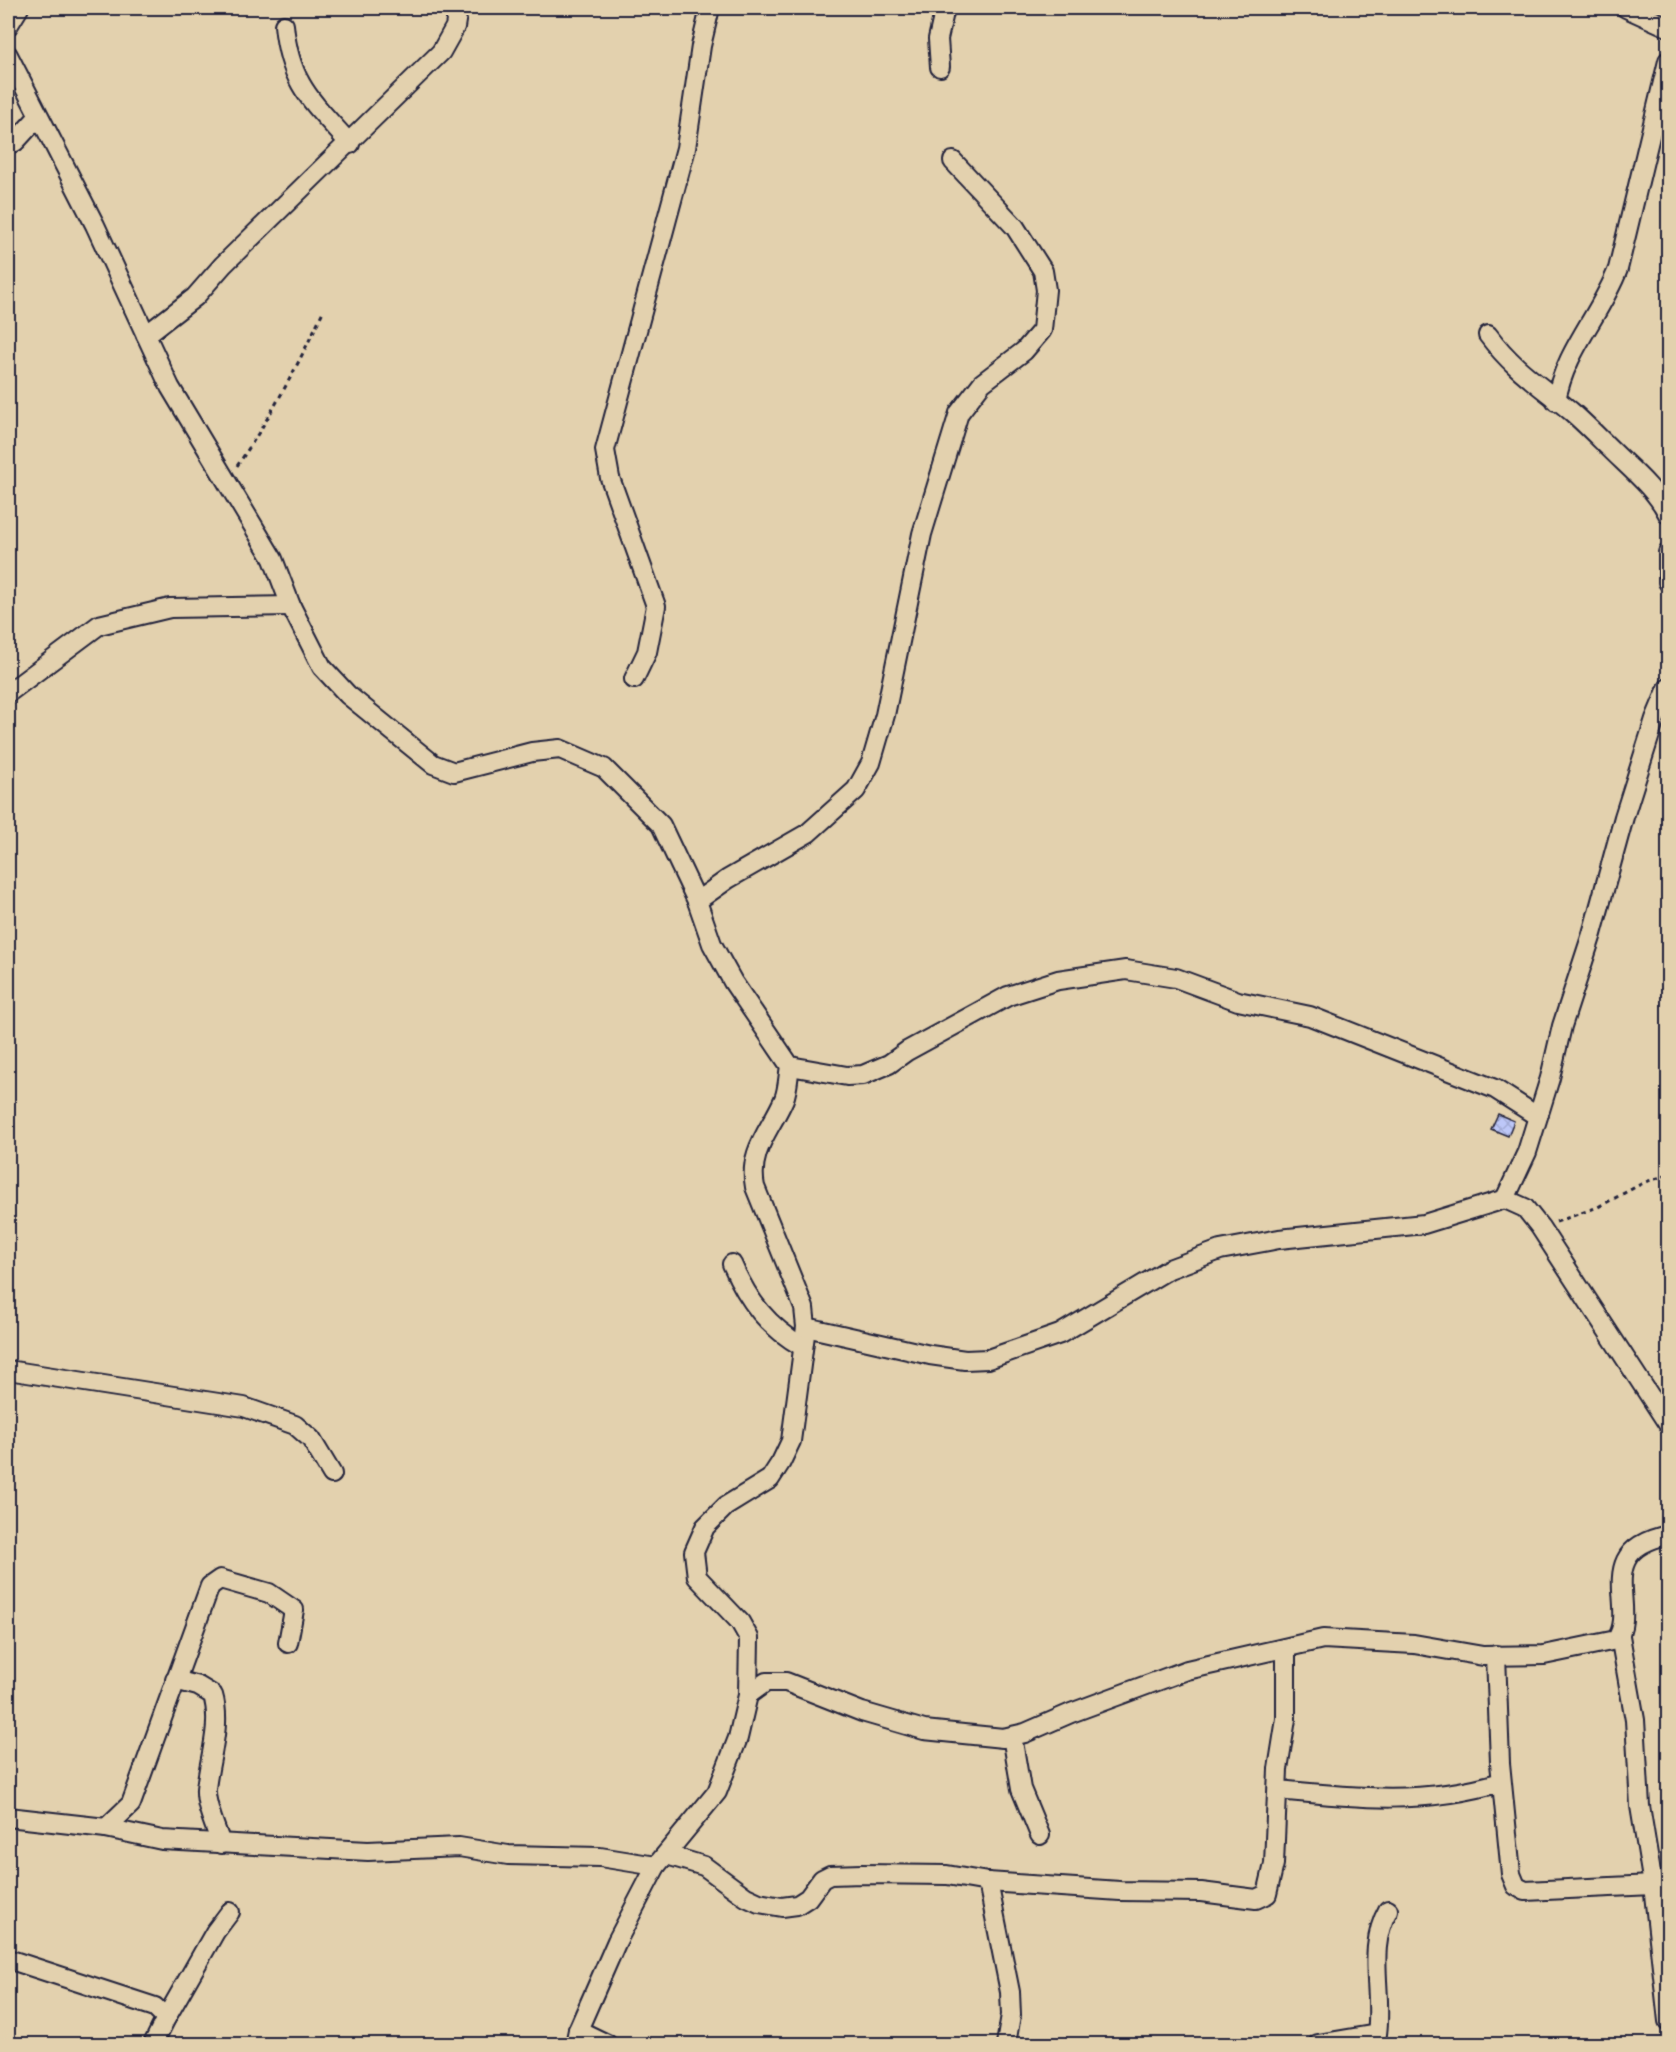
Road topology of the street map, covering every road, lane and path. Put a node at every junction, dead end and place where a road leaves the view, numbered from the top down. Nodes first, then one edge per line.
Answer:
1 (19, 8) edge
2 (458, 8) edge
3 (710, 8) edge
4 (945, 8) edge
5 (1626, 8) edge
6 (284, 25) dead end
7 (8, 26) edge
8 (1668, 27) edge
9 (8, 55) edge
10 (1668, 61) edge
11 (940, 67) dead end
12 (38, 117) junction
13 (8, 144) edge
14 (350, 144) junction
15 (953, 161) dead end
16 (323, 311) dead end
17 (146, 335) junction
18 (1488, 335) dead end
19 (1556, 401) junction
20 (226, 482) junction
21 (1668, 514) edge
22 (1668, 553) edge
23 (1668, 582) edge
24 (291, 606) junction
25 (634, 679) dead end
26 (1668, 692) edge
27 (8, 693) edge
28 (698, 901) junction
29 (790, 1066) junction
30 (1537, 1116) junction
31 (1668, 1175) edge
32 (1505, 1199) junction
33 (1540, 1227) junction
34 (732, 1264) dead end
35 (806, 1327) junction
36 (803, 1347) junction
37 (8, 1370) edge
38 (1668, 1424) edge
39 (332, 1474) dead end
40 (1668, 1535) edge
41 (1620, 1635) junction
42 (288, 1643) dead end
43 (1286, 1648) junction
44 (1496, 1655) junction
45 (175, 1680) junction
46 (748, 1695) junction
47 (1012, 1737) junction
48 (1501, 1782) junction
49 (1278, 1790) junction
50 (8, 1818) edge
51 (106, 1828) junction
52 (1040, 1835) dead end
53 (221, 1844) junction
54 (662, 1861) junction
55 (988, 1882) junction
56 (1653, 1885) junction
57 (1388, 1910) dead end
58 (230, 1912) dead end
59 (8, 1959) edge
60 (166, 2018) junction
61 (1668, 2021) edge
62 (576, 2037) edge
63 (1378, 2040) edge
64 (153, 2044) edge
65 (607, 2044) edge
66 (1006, 2044) edge
67 (1318, 2044) edge

1 - 7 street
2 - 14 street
3 - 25 street
4 - 11 street
5 - 8 street
6 - 14 street
9 - 12 street
10 - 19 street
12 - 13 street
12 - 17 street
14 - 17 street
15 - 28 street
16 - 20 path
17 - 20 street
18 - 19 street
19 - 21 street
20 - 24 street
22 - 23 street
24 - 27 street
24 - 28 street
26 - 30 street
28 - 29 street
29 - 30 street
29 - 35 street
30 - 32 street
31 - 33 path
32 - 33 street
32 - 35 street
33 - 38 street
34 - 36 street
35 - 36 street
36 - 46 street
37 - 39 street
40 - 41 street
41 - 44 street
41 - 56 street
42 - 45 street
43 - 44 street
43 - 47 street
43 - 49 street
44 - 48 street
45 - 51 street
45 - 53 street
46 - 47 street
46 - 54 street
47 - 52 street
48 - 49 street
48 - 56 street
49 - 55 street
50 - 51 street
51 - 53 street
53 - 54 street
54 - 55 street
54 - 62 street
55 - 66 street
56 - 61 street
57 - 63 street
58 - 60 street
59 - 60 street
60 - 64 street
62 - 65 street
63 - 67 street

